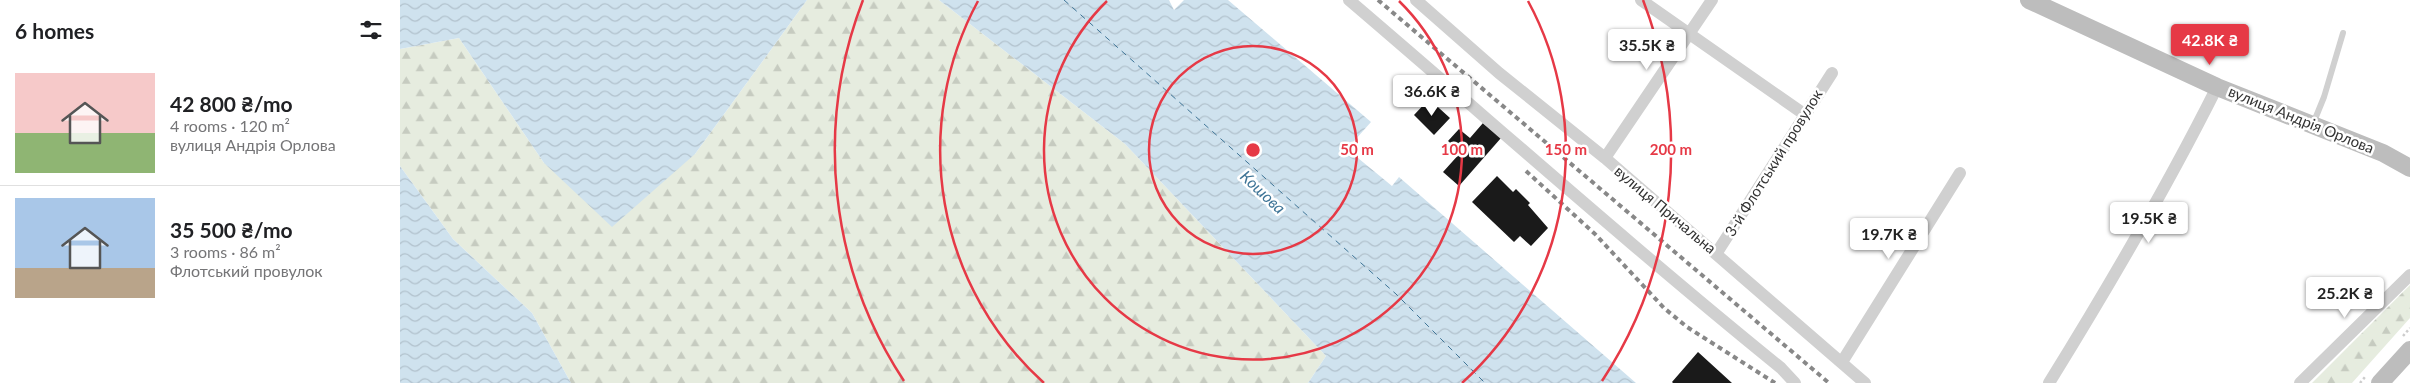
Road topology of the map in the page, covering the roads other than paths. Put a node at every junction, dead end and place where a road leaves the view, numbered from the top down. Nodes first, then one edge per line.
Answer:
1 (1349, 0) edge
2 (1416, 0) edge
3 (1641, 0) edge
4 (1712, 0) edge
5 (2029, 0) edge
6 (2343, 33) dead end
7 (1688, 34) junction
8 (1832, 73) dead end
9 (2217, 87) junction
10 (1804, 114) junction
11 (2312, 126) junction
12 (2383, 153) junction
13 (1604, 158) junction
14 (2410, 160) edge
15 (2410, 168) edge
16 (1960, 172) dead end
17 (1716, 254) junction
18 (2410, 274) edge
19 (2410, 350) edge
20 (1842, 362) junction
21 (1795, 383) edge
22 (1865, 383) edge
23 (2049, 383) edge
24 (2300, 383) edge
25 (2380, 383) edge

1 - 21 street
2 - 13 street, вулиця Причальна
3 - 7 street
4 - 7 street
5 - 9 street, вулиця Андрія Орлова
6 - 11 lane
7 - 10 street
7 - 13 street
8 - 10 street, 3-й Флотський провулок
9 - 11 street, вулиця Андрія Орлова
9 - 23 street
10 - 17 street, 3-й Флотський провулок
11 - 12 street, вулиця Андрія Орлова
12 - 14 street, вулиця Андрія Орлова
12 - 15 street, вулиця Андрія Орлова
13 - 17 street, вулиця Причальна
16 - 20 street
17 - 20 street, вулиця Причальна
18 - 24 street
19 - 25 street
20 - 22 street, вулиця Причальна

